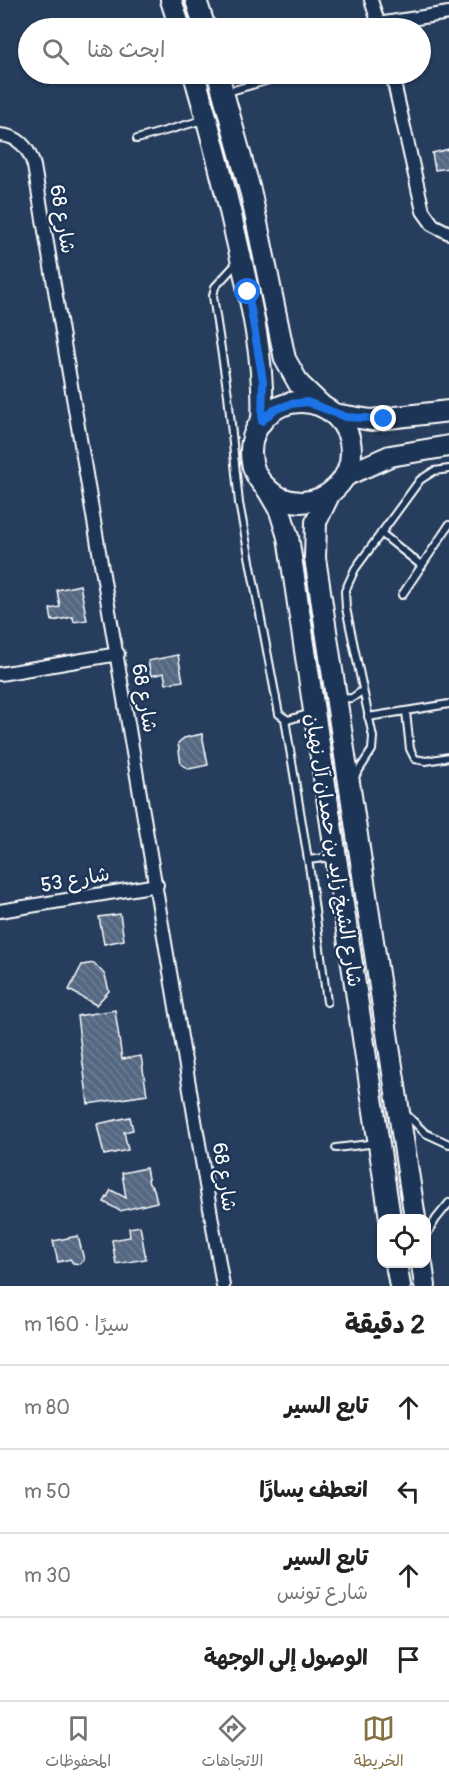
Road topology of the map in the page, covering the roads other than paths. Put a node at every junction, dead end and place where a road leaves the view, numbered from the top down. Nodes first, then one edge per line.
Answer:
1 (171, 0) edge
2 (196, 0) edge
3 (371, 0) edge
4 (449, 13) edge
5 (177, 18) edge
6 (202, 18) edge
7 (377, 18) edge
8 (422, 18) edge
9 (197, 84) edge
10 (221, 84) edge
11 (255, 84) edge
12 (394, 84) edge
13 (223, 93) junction
14 (207, 118) junction
15 (0, 135) edge
16 (137, 139) dead end
17 (445, 227) edge
18 (241, 258) junction
19 (329, 411) junction
20 (449, 411) edge
21 (262, 421) junction
22 (449, 446) edge
23 (449, 469) edge
24 (345, 476) junction
25 (266, 487) junction
26 (330, 493) junction
27 (449, 525) edge
28 (381, 533) junction
29 (422, 566) junction
30 (402, 596) dead end
31 (118, 654) junction
32 (0, 674) edge
33 (362, 691) junction
34 (337, 699) junction
35 (449, 704) edge
36 (314, 712) junction
37 (406, 712) junction
38 (368, 717) junction
39 (285, 719) junction
40 (449, 757) edge
41 (350, 787) junction
42 (336, 856) junction
43 (308, 860) junction
44 (157, 885) junction
45 (0, 911) edge
46 (327, 1002) dead end
47 (397, 1100) junction
48 (379, 1143) junction
49 (448, 1143) edge
50 (336, 1148) dead end
51 (449, 1203) edge
52 (389, 1214) edge
53 (414, 1214) edge
54 (431, 1228) edge
55 (397, 1268) edge
56 (423, 1268) edge
57 (223, 1286) edge
58 (400, 1286) edge
59 (425, 1286) edge

1 - 5 main road
2 - 6 main road
3 - 7 street
4 - 8 street
9 - 14 main road
10 - 13 main road
11 - 13 lane
12 - 17 street
13 - 19 main road
14 - 16 lane
14 - 18 main road
15 - 31 street, شارع 68
18 - 21 main road
18 - 39 lane
19 - 20 main road
19 - 21 main road
19 - 24 main road
21 - 25 main road
22 - 24 main road
23 - 28 lane
24 - 26 main road
25 - 26 main road
25 - 36 main road, شارع الشيخ زايد بن حمدان آل نهيان
26 - 34 main road, شارع الشيخ زايد بن حمدان آل نهيان
27 - 29 lane
28 - 29 lane
28 - 33 lane
29 - 30 lane
31 - 32 street
31 - 44 street, شارع 68
33 - 34 lane
33 - 38 lane
34 - 41 main road, شارع الشيخ زايد بن حمدان آل نهيان
35 - 37 lane
36 - 39 lane
36 - 42 main road, شارع الشيخ زايد بن حمدان آل نهيان
37 - 38 lane
37 - 40 lane
38 - 41 lane
39 - 43 lane
41 - 47 main road, شارع الشيخ زايد بن حمدان آل نهيان
42 - 43 lane
42 - 48 main road, شارع الشيخ زايد بن حمدان آل نهيان
43 - 46 lane
44 - 45 street, شارع 53
44 - 57 street, شارع 68
47 - 49 lane
47 - 53 main road, شارع الشيخ زايد بن حمدان آل نهيان
48 - 50 lane
48 - 52 main road, شارع الشيخ زايد بن حمدان آل نهيان
51 - 54 lane
55 - 58 main road
56 - 59 main road

